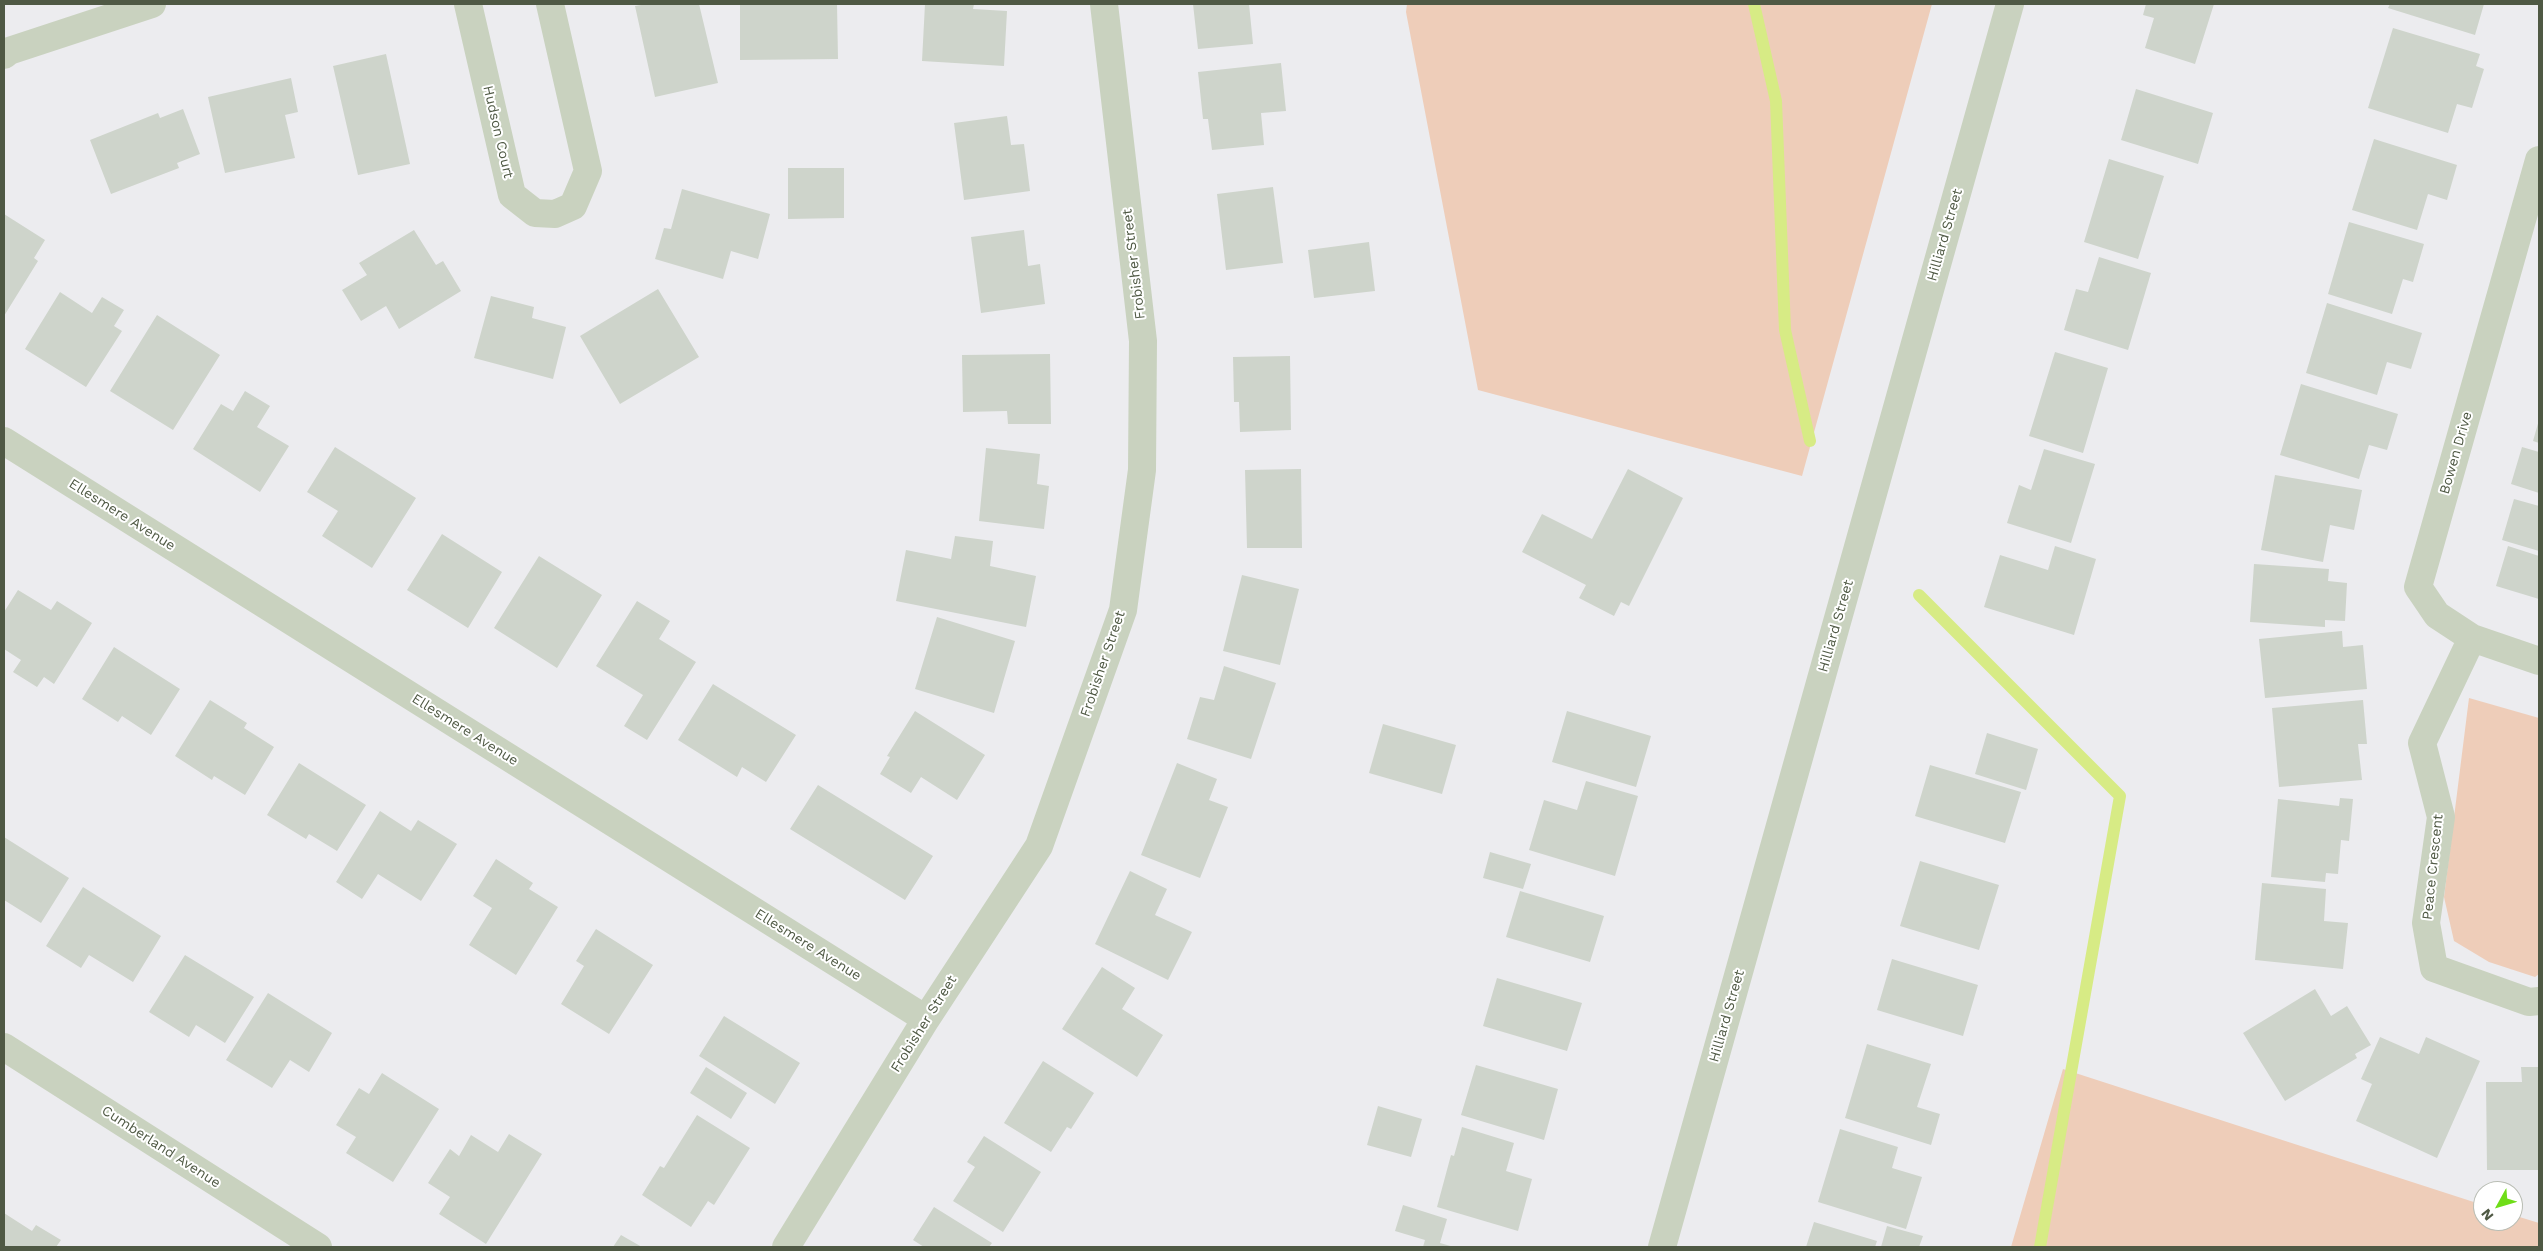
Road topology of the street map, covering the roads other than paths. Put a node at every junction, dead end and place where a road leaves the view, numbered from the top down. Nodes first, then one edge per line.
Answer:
1 (152, 4) edge
2 (468, 4) edge
3 (550, 4) edge
4 (1104, 4) edge
5 (2010, 4) edge
6 (4, 56) edge
7 (2538, 172) edge
8 (4, 441) edge
9 (2472, 638) junction
10 (2539, 661) edge
11 (2539, 1001) edge
12 (926, 1019) junction
13 (4, 1047) edge
14 (318, 1247) edge
15 (786, 1247) edge
16 (1662, 1247) edge

1 - 6 street
2 - 3 street, Hudson Court
4 - 12 street, Frobisher Street
5 - 16 street, Hilliard Street
7 - 9 street, Bowen Drive
8 - 12 street, Ellesmere Avenue
9 - 10 street, Bowen Drive
9 - 11 street, Peace Crescent
12 - 15 street, Frobisher Street
13 - 14 street, Cumberland Avenue

